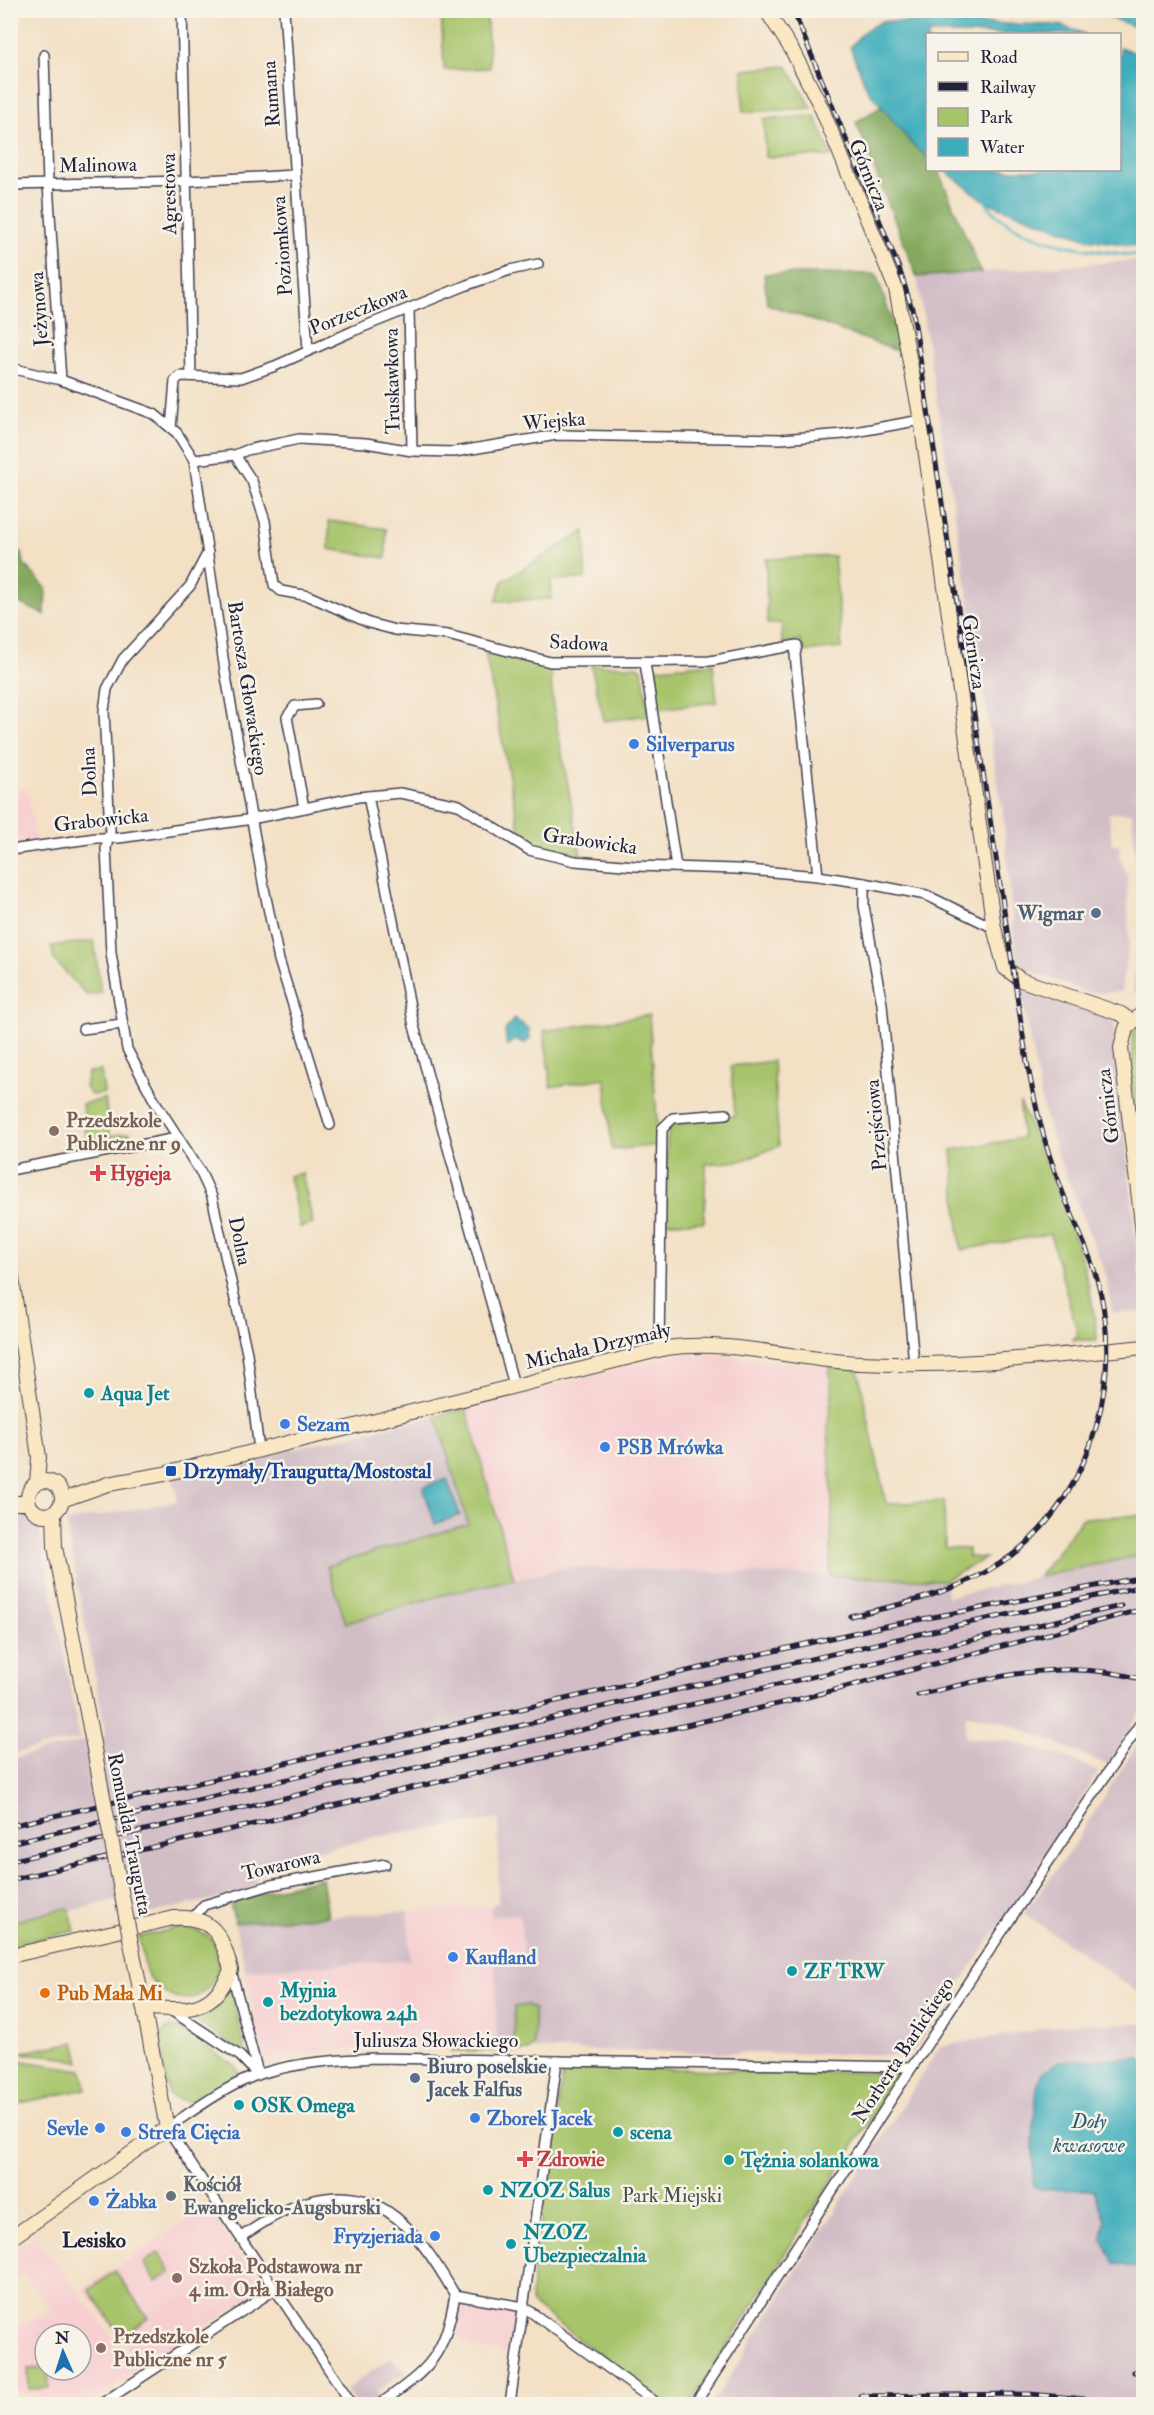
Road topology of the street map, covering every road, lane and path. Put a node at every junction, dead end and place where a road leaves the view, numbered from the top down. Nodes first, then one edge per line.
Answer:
1 (182, 10) edge
2 (284, 10) edge
3 (766, 10) edge
4 (44, 55) dead end
5 (294, 175) junction
6 (187, 181) junction
7 (48, 183) junction
8 (10, 185) edge
9 (538, 264) dead end
10 (409, 309) junction
11 (308, 350) junction
12 (10, 368) edge
13 (191, 376) junction
14 (62, 380) junction
15 (921, 420) junction
16 (171, 428) junction
17 (412, 451) junction
18 (235, 455) junction
19 (194, 460) junction
20 (208, 552) junction
21 (645, 663) junction
22 (316, 704) dead end
23 (368, 796) junction
24 (304, 808) junction
25 (251, 818) junction
26 (108, 839) junction
27 (10, 850) edge
28 (676, 867) junction
29 (818, 876) junction
30 (864, 884) junction
31 (994, 928) junction
32 (1143, 1012) edge
33 (1131, 1021) junction
34 (122, 1024) junction
35 (83, 1029) dead end
36 (726, 1114) dead end
37 (330, 1125) dead end
38 (177, 1138) junction
39 (10, 1170) edge
40 (1143, 1241) edge
41 (10, 1266) edge
42 (1143, 1347) edge
43 (659, 1349) junction
44 (914, 1364) junction
45 (514, 1385) junction
46 (260, 1450) junction
47 (52, 1488) junction
48 (10, 1493) edge
49 (28, 1499) junction
50 (10, 1503) edge
51 (48, 1514) junction
52 (1143, 1718) edge
53 (386, 1864) dead end
54 (192, 1919) junction
55 (10, 1956) edge
56 (231, 1970) junction
57 (145, 2008) junction
58 (169, 2009) junction
59 (557, 2061) junction
60 (912, 2067) junction
61 (258, 2075) junction
62 (167, 2128) junction
63 (241, 2237) junction
64 (10, 2239) edge
65 (274, 2290) junction
66 (455, 2295) junction
67 (524, 2307) junction
68 (101, 2404) edge
69 (352, 2404) edge
70 (380, 2404) edge
71 (510, 2404) edge
72 (658, 2404) edge
73 (695, 2404) edge

1 - 6 street, Agrestowa
2 - 5 street, Rumana
3 - 15 street, Górnicza
4 - 7 street, Jeżynowa
5 - 6 street, Malinowa
5 - 11 street, Poziomkowa
6 - 7 street, Malinowa
6 - 13 street, Agrestowa
7 - 8 street, Malinowa
7 - 14 street, Jeżynowa
9 - 10 street, Porzeczkowa
10 - 11 street, Porzeczkowa
10 - 17 street, Truskawkowa
11 - 13 street, Porzeczkowa
12 - 14 street, Bartosza Głowackiego
13 - 16 street
14 - 16 street, Bartosza Głowackiego
15 - 17 street, Wiejska
15 - 31 street, Górnicza
16 - 19 street, Bartosza Głowackiego
17 - 18 street, Wiejska
18 - 19 street, Wiejska
18 - 21 street, Sadowa
19 - 20 street, Bartosza Głowackiego
20 - 25 street, Bartosza Głowackiego
20 - 26 street, Dolna
21 - 28 street
21 - 29 street, Sadowa
22 - 24 street
23 - 24 street, Grabowicka
23 - 28 street, Grabowicka
23 - 45 street
24 - 25 street, Grabowicka
25 - 26 street, Grabowicka
25 - 37 street, Bartosza Głowackiego
26 - 27 street, Grabowicka
26 - 34 street, Dolna
28 - 29 street, Grabowicka
29 - 30 street, Grabowicka
30 - 31 street, Grabowicka
30 - 44 street, Przejściowa
31 - 33 street, Górnicza
32 - 33 street
33 - 40 street, Górnicza
34 - 35 street
34 - 38 street, Dolna
36 - 43 street
38 - 39 street
38 - 46 street, Dolna
41 - 47 street
42 - 44 street, Michała Drzymały
43 - 44 street, Michała Drzymały
43 - 45 street, Michała Drzymały
45 - 46 street, Michała Drzymały
46 - 47 street, Michała Drzymały
47 - 49 street
47 - 51 street
48 - 49 street
49 - 50 street
49 - 51 street
51 - 57 street, Romualda Traugutta, bridge
52 - 60 street, Norberta Barlickiego
53 - 54 street, Towarowa
54 - 55 street
54 - 56 street
56 - 58 street
56 - 61 street
57 - 58 street
57 - 62 street, Romualda Traugutta
58 - 61 street
59 - 60 street, Juliusza Słowackiego
59 - 61 street, Juliusza Słowackiego
59 - 67 street
60 - 73 street, Norberta Barlickiego
61 - 62 street, Juliusza Słowackiego
62 - 63 street
62 - 64 street, Juliusza Słowackiego
63 - 65 street
63 - 66 street
65 - 68 street
65 - 69 street
66 - 67 street
66 - 70 street
67 - 71 street
67 - 72 street

